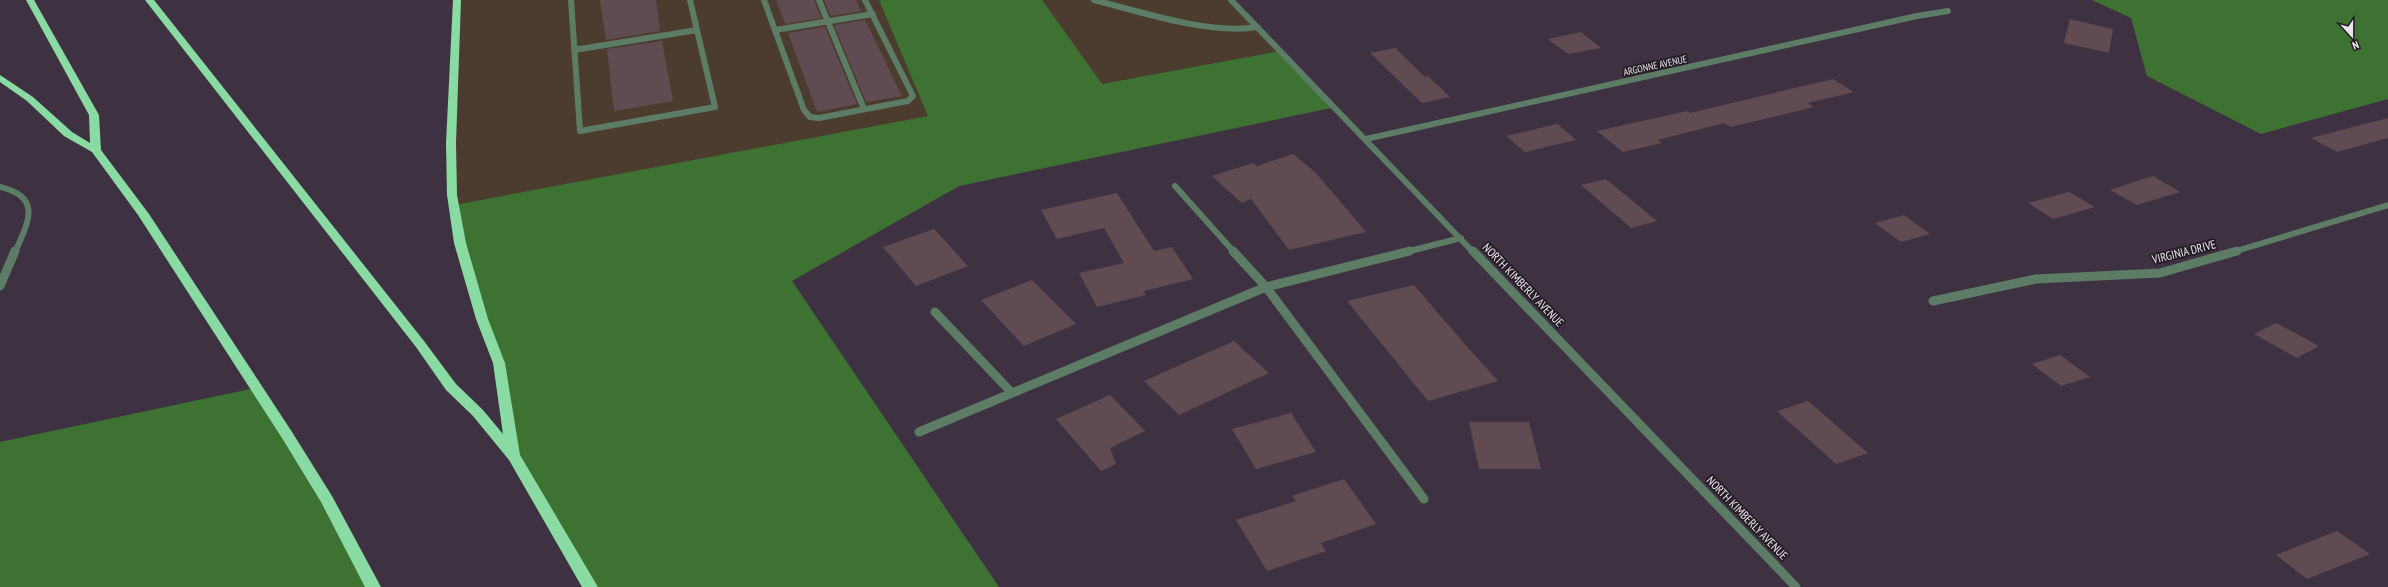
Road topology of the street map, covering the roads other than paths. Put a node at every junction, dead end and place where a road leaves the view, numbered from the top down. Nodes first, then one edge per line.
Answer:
1 (30, 0) edge
2 (149, 0) edge
3 (457, 0) edge
4 (571, 0) edge
5 (690, 0) edge
6 (764, 0) edge
7 (819, 0) edge
8 (865, 0) edge
9 (1094, 0) edge
10 (1231, 0) edge
11 (1948, 11) dead end
12 (872, 14) junction
13 (827, 21) junction
14 (1257, 27) junction
15 (697, 30) junction
16 (775, 30) junction
17 (574, 50) junction
18 (0, 78) edge
19 (864, 109) junction
20 (1366, 139) junction
21 (96, 150) junction
22 (1175, 186) dead end
23 (0, 187) edge
24 (2388, 205) edge
25 (1461, 238) junction
26 (0, 286) edge
27 (1266, 288) junction
28 (1934, 301) dead end
29 (935, 312) dead end
30 (1012, 393) junction
31 (919, 432) dead end
32 (514, 457) junction
33 (1424, 499) dead end
34 (373, 587) edge
35 (590, 587) edge
36 (1796, 587) edge

1 - 21 highway
2 - 32 highway
3 - 32 highway
4 - 17 street
5 - 15 street
6 - 16 street
7 - 13 street
8 - 12 street
9 - 14 street
10 - 14 street, NORTH KIMBERLY AVENUE
11 - 20 street, ARGONNE AVENUE
12 - 13 street
12 - 19 street
13 - 16 street
13 - 19 street
14 - 20 street, NORTH KIMBERLY AVENUE
15 - 17 street
15 - 17 street
16 - 19 street
18 - 21 highway
20 - 25 street, NORTH KIMBERLY AVENUE
21 - 34 highway
22 - 27 street
23 - 26 street
24 - 28 street, VIRGINIA DRIVE
25 - 27 street
25 - 36 street, NORTH KIMBERLY AVENUE
27 - 30 street
27 - 33 street
29 - 30 street
30 - 31 street
32 - 35 highway

